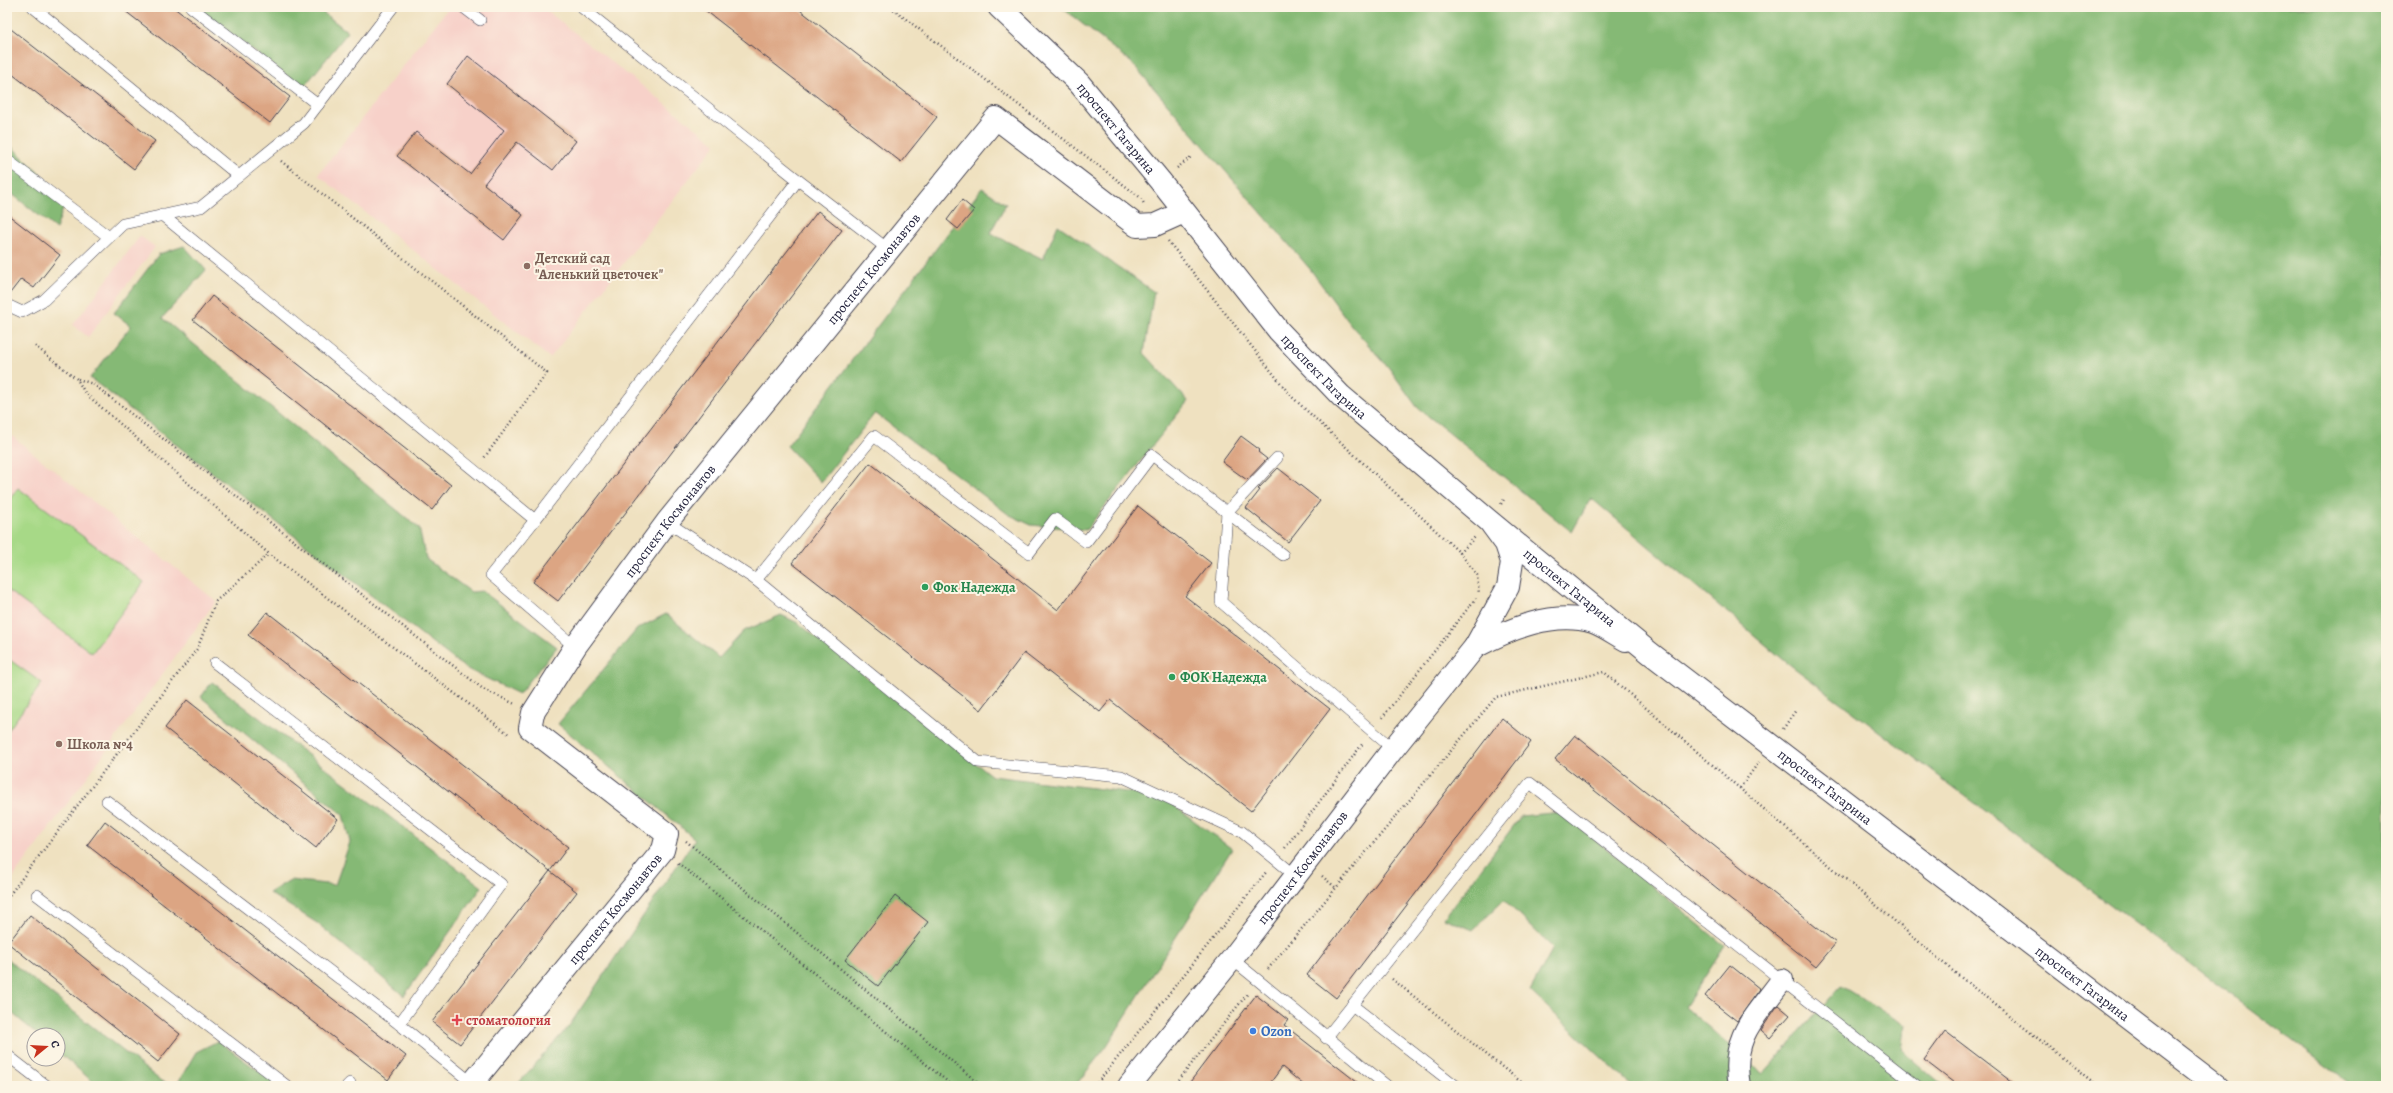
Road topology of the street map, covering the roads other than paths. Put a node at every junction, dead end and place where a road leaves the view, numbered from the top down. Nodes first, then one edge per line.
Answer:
1 (33, 7) edge
2 (191, 7) edge
3 (393, 7) edge
4 (463, 7) edge
5 (581, 7) edge
6 (999, 7) edge
7 (480, 20) dead end
8 (318, 105) junction
9 (7, 160) edge
10 (240, 176) junction
11 (798, 180) junction
12 (1184, 212) junction
13 (162, 216) junction
14 (109, 237) junction
15 (889, 250) junction
16 (7, 305) edge
17 (1277, 458) dead end
18 (1227, 512) junction
19 (535, 520) junction
20 (1489, 521) junction
21 (667, 522) junction
22 (1283, 555) dead end
23 (756, 580) junction
24 (574, 647) junction
25 (1475, 647) junction
26 (1650, 653) junction
27 (215, 663) dead end
28 (1393, 749) junction
29 (107, 801) dead end
30 (1296, 876) junction
31 (37, 895) dead end
32 (1232, 958) junction
33 (1782, 980) junction
34 (1352, 1005) junction
35 (399, 1024) junction
36 (1326, 1038) junction
37 (7, 1055) edge
38 (471, 1084) edge
39 (47, 1086) edge
40 (287, 1086) edge
41 (1129, 1086) edge
42 (1387, 1086) edge
43 (1456, 1086) edge
44 (1739, 1086) edge
45 (1917, 1086) edge
46 (2217, 1086) edge

1 - 10 lane
2 - 8 lane
3 - 8 lane
4 - 7 lane
5 - 11 lane
6 - 12 main road, проспект Гагарина
8 - 10 lane
9 - 14 lane
10 - 13 lane
11 - 15 lane
11 - 19 lane
12 - 15 main road, проспект Космонавтов
12 - 20 main road, проспект Гагарина
13 - 14 lane
13 - 19 lane
14 - 16 lane
15 - 21 main road, проспект Космонавтов
17 - 18 lane
18 - 22 lane
18 - 23 lane
18 - 28 lane
19 - 24 lane
20 - 25 main road
20 - 26 main road, проспект Гагарина
21 - 23 lane
21 - 24 main road, проспект Космонавтов
23 - 30 lane
24 - 38 main road, проспект Космонавтов
25 - 26 main road
25 - 28 main road, проспект Космонавтов
26 - 46 main road, проспект Гагарина
27 - 35 lane
28 - 30 main road, проспект Космонавтов
29 - 35 lane
30 - 32 main road, проспект Космонавтов
31 - 40 lane
32 - 36 lane
32 - 41 main road, проспект Космонавтов
33 - 34 lane
33 - 44 main road
33 - 45 lane
34 - 36 lane
34 - 43 lane
35 - 38 lane
36 - 42 lane
37 - 39 lane

